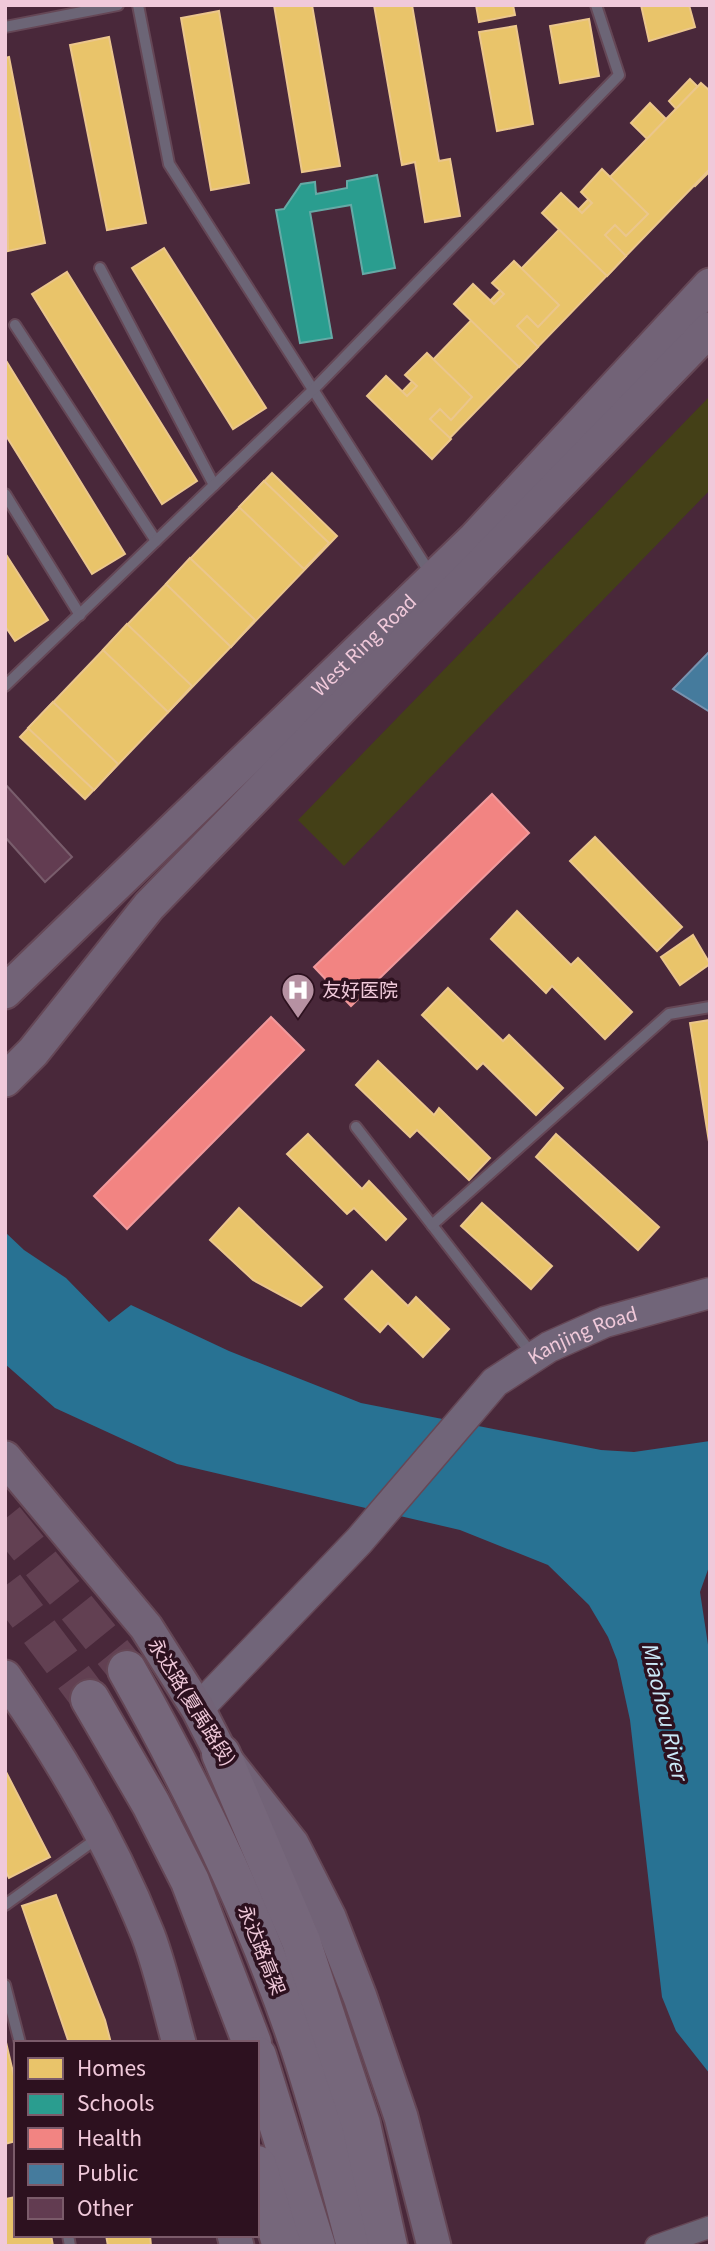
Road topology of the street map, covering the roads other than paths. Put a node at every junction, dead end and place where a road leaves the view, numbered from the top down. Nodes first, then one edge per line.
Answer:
1 (118, 5) edge
2 (138, 5) edge
3 (596, 5) edge
4 (5, 27) edge
5 (100, 268) dead end
6 (710, 285) edge
7 (15, 325) dead end
8 (710, 329) edge
9 (313, 390) junction
10 (214, 485) junction
11 (5, 494) edge
12 (156, 541) junction
13 (434, 578) junction
14 (80, 615) junction
15 (6, 683) edge
16 (5, 992) edge
17 (710, 1007) edge
18 (5, 1080) edge
19 (356, 1127) dead end
20 (432, 1225) junction
21 (710, 1293) edge
22 (534, 1357) junction
23 (5, 1458) edge
24 (127, 1670) tunnel mouth
25 (5, 1677) edge
26 (90, 1699) tunnel mouth
27 (198, 1709) junction
28 (221, 1754) junction
29 (103, 1834) junction
30 (190, 1881) junction
31 (5, 1905) edge
32 (5, 1985) edge
33 (19, 2041) edge
34 (178, 2041) edge
35 (223, 2041) edge
36 (252, 2041) edge
37 (259, 2062) edge
38 (259, 2171) edge
39 (710, 2227) edge
40 (282, 2246) edge
41 (316, 2246) edge
42 (356, 2246) edge
43 (388, 2246) edge
44 (434, 2246) edge
45 (656, 2246) edge

1 - 4 lane
2 - 9 lane
3 - 9 lane
5 - 10 lane
6 - 13 main road, West Ring Road
7 - 12 lane
8 - 18 main road, West Ring Road
9 - 10 lane
9 - 13 lane
10 - 12 lane
11 - 14 lane
12 - 14 lane
13 - 16 main road, West Ring Road
14 - 15 lane
17 - 20 lane
19 - 20 lane
20 - 22 lane
21 - 22 main road, Kanjing Road
22 - 27 main road, Kanjing Road
23 - 27 main road, 永达路(夏禹路段)
24 - 42 highway, 永达路高架
25 - 29 main road
26 - 30 highway
27 - 28 main road, 永达路(夏禹路段)
28 - 43 highway
28 - 44 main road, 永达路(夏禹路段)
29 - 31 lane
29 - 34 main road
30 - 35 highway
30 - 36 highway
32 - 33 lane
37 - 41 highway
38 - 40 highway
39 - 45 street

